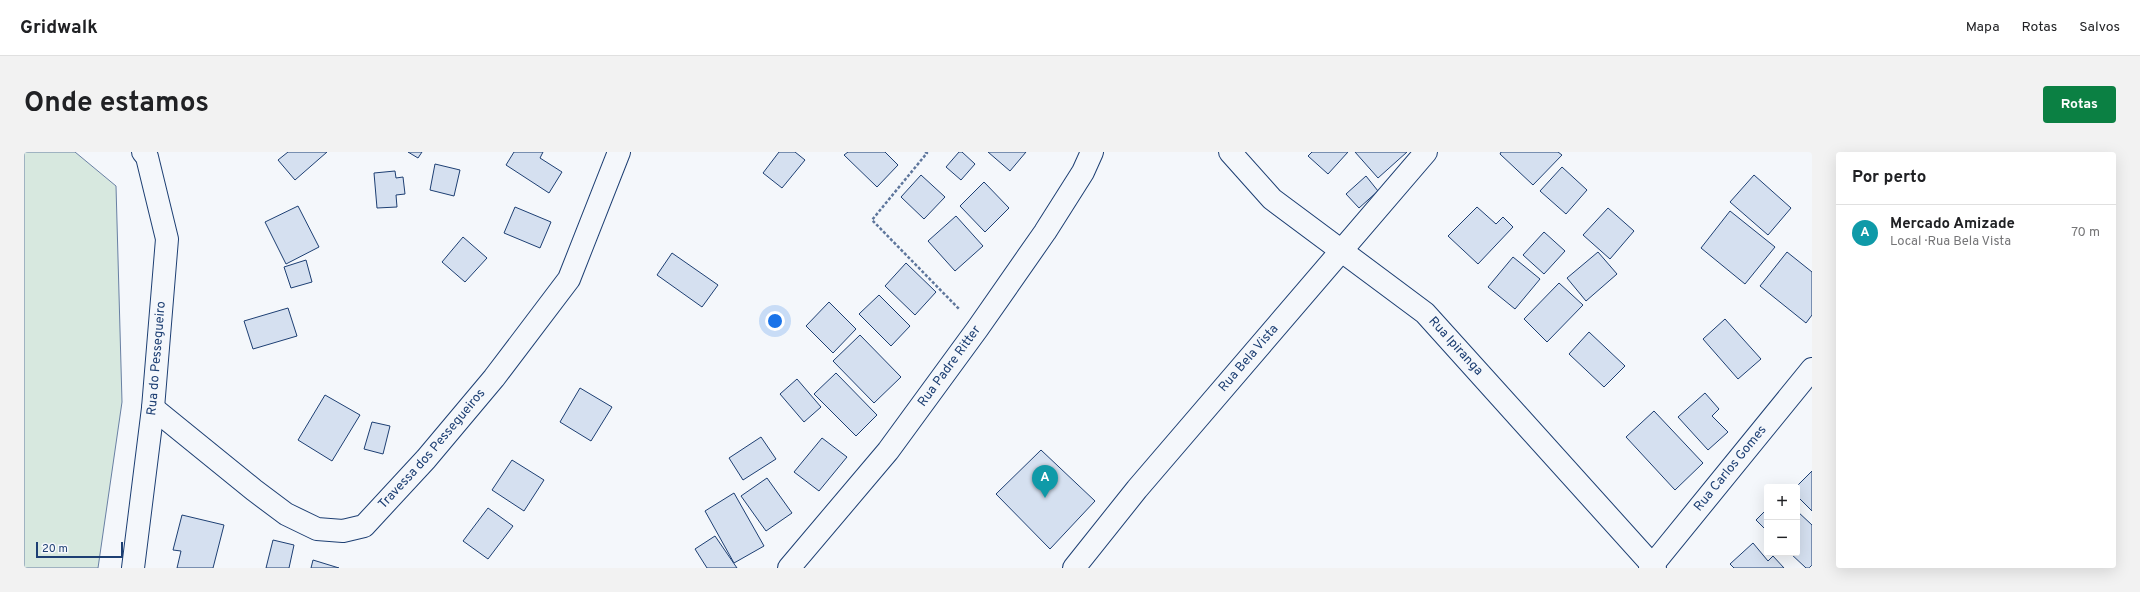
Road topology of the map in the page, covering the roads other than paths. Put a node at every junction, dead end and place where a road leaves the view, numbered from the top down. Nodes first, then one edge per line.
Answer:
1 (142, 152) edge
2 (620, 152) edge
3 (1092, 152) edge
4 (1230, 152) edge
5 (1426, 152) edge
6 (1342, 251) junction
7 (1812, 370) edge
8 (153, 408) junction
9 (1652, 567) edge
10 (133, 568) edge
11 (789, 568) edge
12 (1074, 568) edge

1 - 8 street, Rua do Pessegueiro
2 - 8 street, Travessa dos Pessegueiros
3 - 11 street, Rua Padre Ritter
4 - 6 street, Rua Ipiranga
5 - 6 street, Rua Bela Vista
6 - 9 street, Rua Ipiranga
6 - 12 street, Rua Bela Vista
7 - 9 street, Rua Carlos Gomes
8 - 10 street, Rua do Pessegueiro

